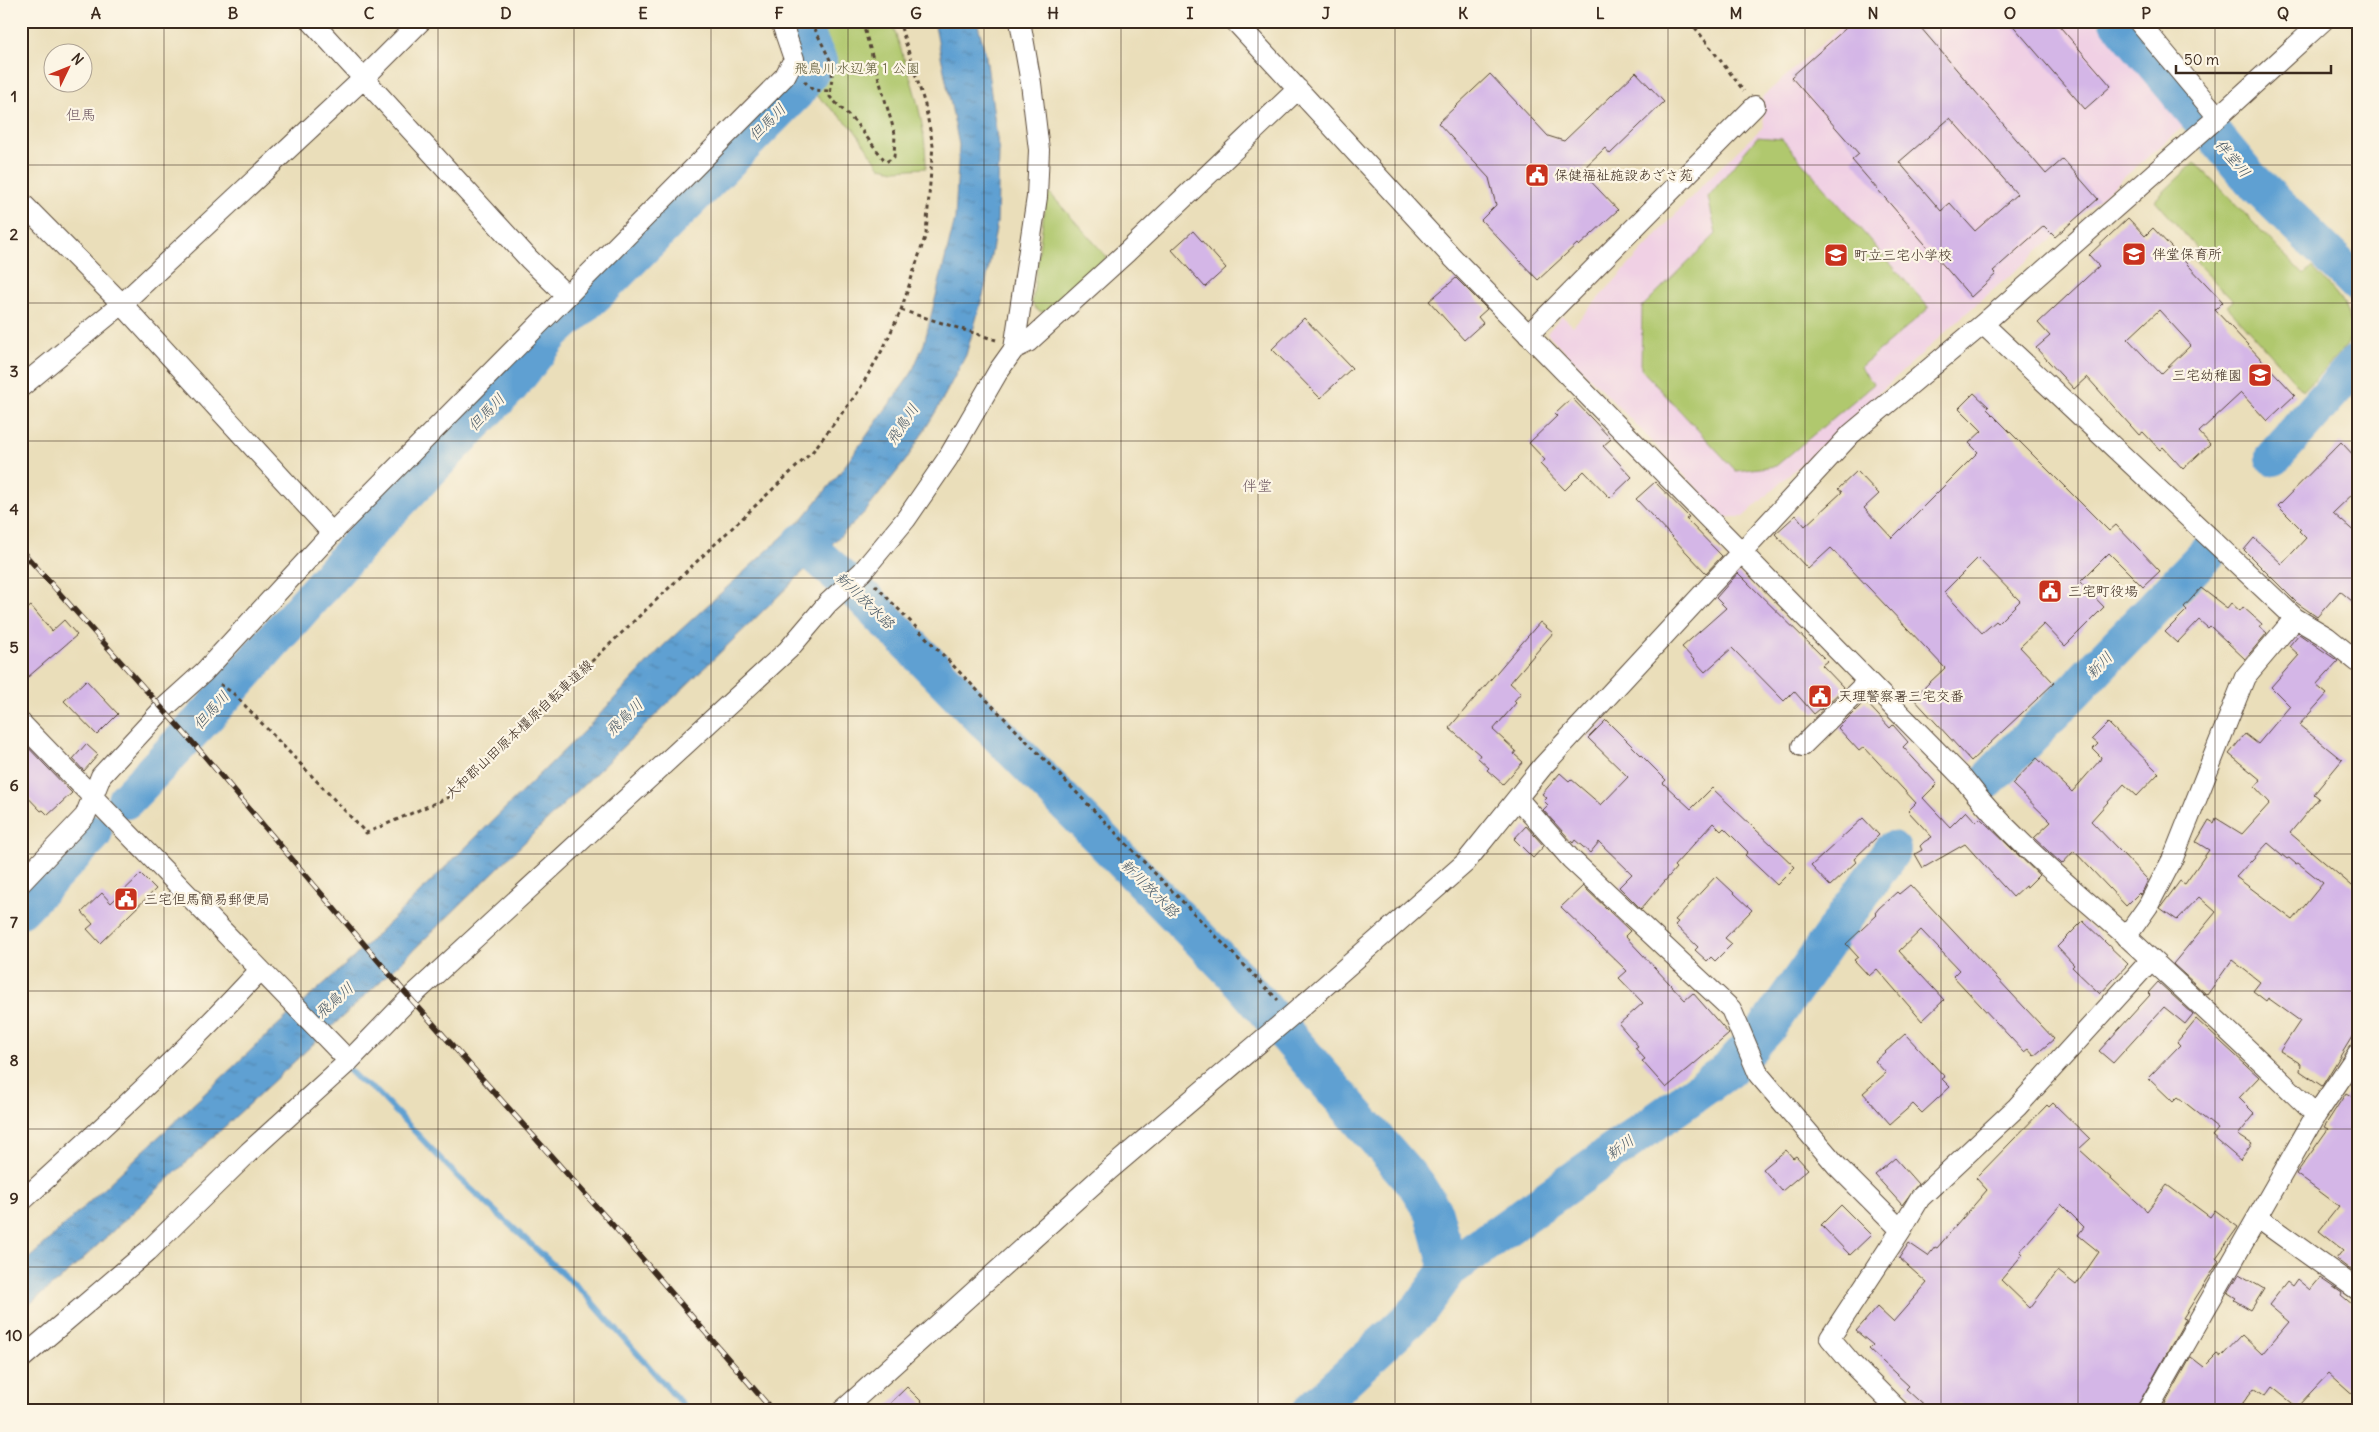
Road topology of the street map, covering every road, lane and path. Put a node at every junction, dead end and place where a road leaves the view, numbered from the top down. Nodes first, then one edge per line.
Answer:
1 (311, 21) edge
2 (421, 21) edge
3 (781, 21) edge
4 (811, 21) edge
5 (862, 21) edge
6 (899, 21) edge
7 (1020, 21) edge
8 (1235, 21) edge
9 (1690, 21) edge
10 (2138, 21) edge
11 (2323, 21) edge
12 (790, 66) junction
13 (363, 79) junction
14 (1298, 90) junction
15 (829, 91) junction
16 (1755, 106) joint
17 (2210, 125) junction
18 (21, 202) edge
19 (567, 296) junction
20 (122, 304) junction
21 (901, 310) junction
22 (1983, 324) junction
23 (1528, 335) junction
24 (995, 340) dead end
25 (1014, 349) junction
26 (21, 387) edge
27 (332, 533) junction
28 (1741, 551) junction
29 (862, 572) junction
30 (2295, 618) junction
31 (2358, 662) edge
32 (204, 672) junction
33 (1868, 681) junction
34 (21, 723) edge
35 (1802, 746) dead end
36 (94, 798) junction
37 (1518, 799) junction
38 (21, 882) edge
39 (2126, 937) junction
40 (2151, 960) junction
41 (265, 975) junction
42 (1293, 1014) junction
43 (2358, 1053) edge
44 (346, 1058) junction
45 (2316, 1115) junction
46 (21, 1202) edge
47 (2258, 1218) junction
48 (1902, 1230) junction
49 (2358, 1290) edge
50 (21, 1359) edge
51 (842, 1411) edge
52 (1899, 1411) edge
53 (2147, 1411) edge

1 - 13 street
2 - 13 street
3 - 12 street
4 - 15 path
5 - 15 path
6 - 21 path, 大和郡山田原本橿原自転車道線
7 - 25 street
8 - 14 street
9 - 16 path
10 - 17 street
11 - 17 street
12 - 15 path
12 - 19 street
13 - 19 street
13 - 20 street
14 - 23 street
14 - 25 street
16 - 23 street
17 - 22 street
18 - 20 street
19 - 27 street
20 - 26 street
20 - 27 street
21 - 24 path
21 - 32 path, 大和郡山田原本橿原自転車道線
22 - 28 street
22 - 30 street
23 - 28 street
25 - 29 street
27 - 32 street
28 - 33 street
28 - 37 street
29 - 42 path
29 - 44 street
30 - 31 street
30 - 39 street
32 - 36 street
33 - 35 street
33 - 39 street
34 - 36 street
36 - 38 street
36 - 41 street
37 - 42 street
37 - 48 street
39 - 40 street
40 - 45 street
40 - 48 street
41 - 44 street
41 - 46 street
42 - 51 street
43 - 45 street
44 - 50 street
45 - 47 street
47 - 49 street
47 - 53 street
48 - 52 street

